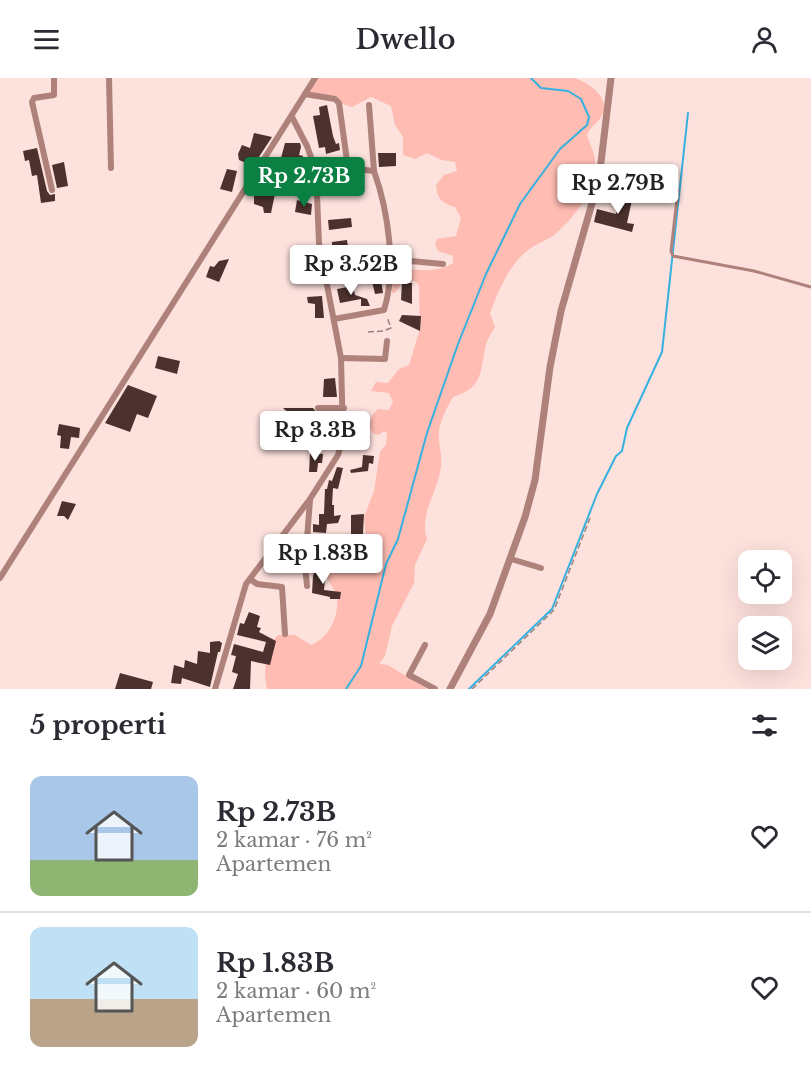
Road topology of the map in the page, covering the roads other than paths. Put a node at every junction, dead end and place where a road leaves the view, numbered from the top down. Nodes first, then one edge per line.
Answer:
1 (54, 78) edge
2 (109, 78) edge
3 (315, 78) edge
4 (611, 78) edge
5 (305, 94) junction
6 (369, 105) dead end
7 (292, 117) junction
8 (111, 168) dead end
9 (348, 168) junction
10 (316, 171) junction
11 (374, 171) junction
12 (599, 179) junction
13 (51, 190) dead end
14 (389, 259) junction
15 (443, 264) dead end
16 (811, 287) edge
17 (334, 319) junction
18 (387, 341) dead end
19 (341, 358) junction
20 (318, 408) dead end
21 (344, 408) junction
22 (310, 500) junction
23 (511, 559) junction
24 (541, 567) dead end
25 (0, 578) edge
26 (250, 579) junction
27 (307, 586) dead end
28 (285, 634) dead end
29 (425, 645) dead end
30 (215, 689) edge
31 (435, 689) edge
32 (450, 689) edge

1 - 13 street
2 - 8 street
3 - 5 street
4 - 12 street
5 - 7 street
5 - 9 street
6 - 11 street
7 - 10 street
7 - 25 street
9 - 10 street
9 - 11 street
10 - 17 street
11 - 14 street
12 - 16 lane
12 - 23 street
14 - 15 street
14 - 17 street
17 - 19 street
18 - 19 street
19 - 21 street
20 - 21 street
21 - 22 street
22 - 26 street
22 - 27 street
23 - 24 street
23 - 32 street
26 - 28 street
26 - 30 street
29 - 31 street

